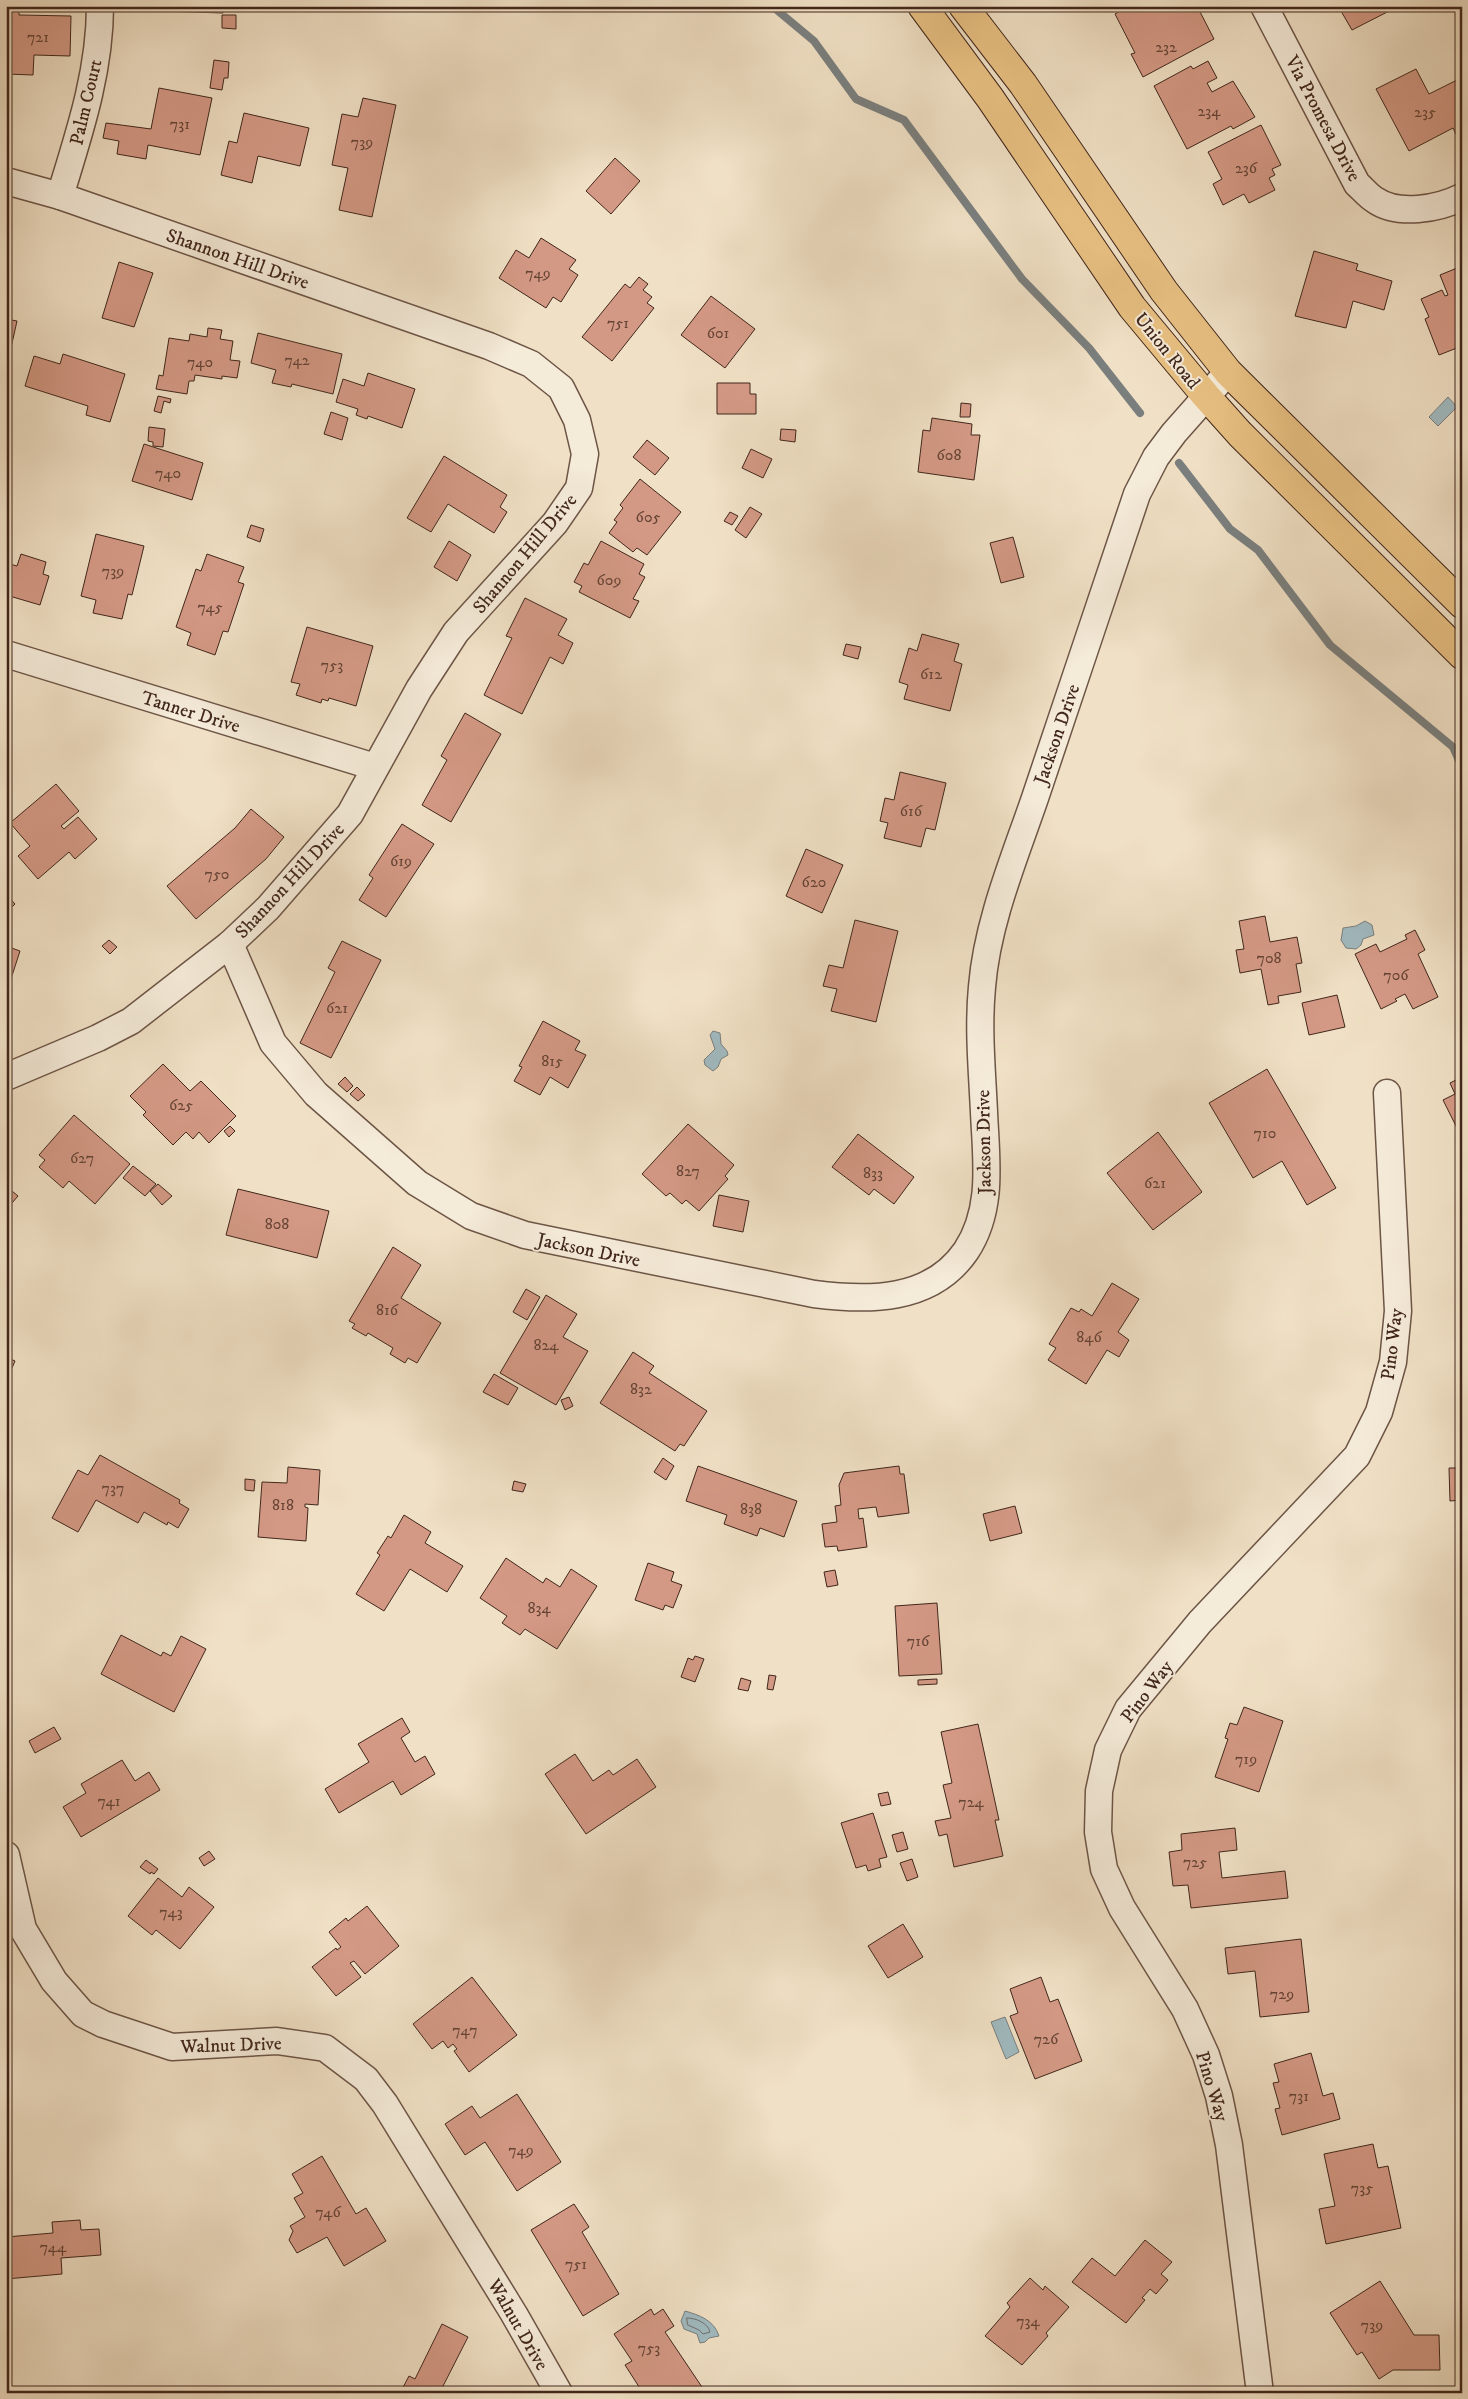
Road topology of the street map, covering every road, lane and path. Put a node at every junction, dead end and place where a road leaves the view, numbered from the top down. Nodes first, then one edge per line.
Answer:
1 (100, 6) edge
2 (922, 6) edge
3 (963, 6) edge
4 (1264, 6) edge
5 (6, 181) edge
6 (60, 196) junction
7 (1462, 197) edge
8 (1228, 372) junction
9 (1206, 396) junction
10 (1462, 604) edge
11 (6, 654) edge
12 (1462, 654) edge
13 (375, 767) junction
14 (230, 944) junction
15 (6, 1077) edge
16 (1387, 1093) dead end
17 (6, 1856) edge
18 (559, 2393) edge
19 (1260, 2393) edge

1 - 6 street, Palm Court
2 - 9 main road, Union Road
3 - 8 main road, Union Road
4 - 7 street, Via Promesa Drive
5 - 6 street, Shannon Hill Drive
6 - 13 street, Shannon Hill Drive
8 - 9 street, Jackson Drive
8 - 10 main road, Union Road
9 - 12 main road, Union Road
9 - 14 street, Jackson Drive
11 - 13 street, Tanner Drive
13 - 14 street, Shannon Hill Drive
14 - 15 street, Shannon Hill Drive
16 - 19 street, Pino Way
17 - 18 street, Walnut Drive

